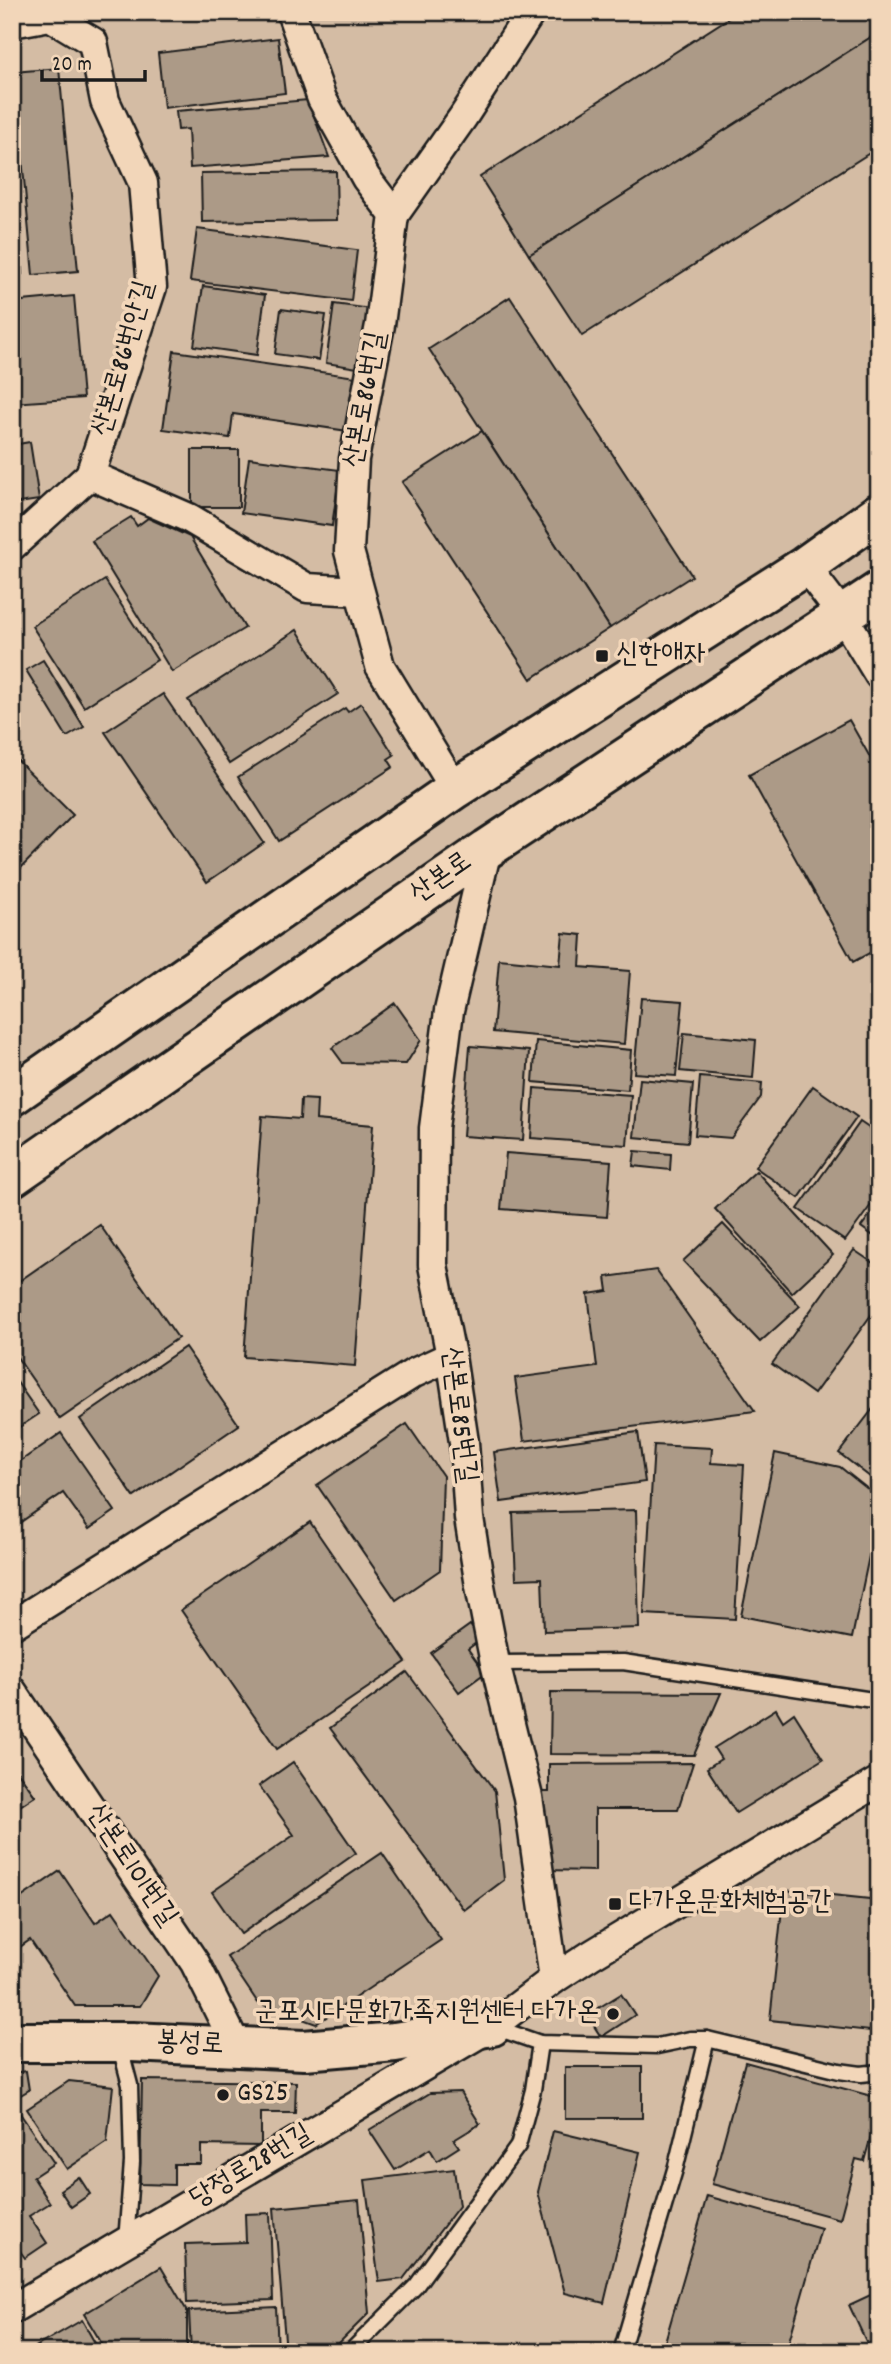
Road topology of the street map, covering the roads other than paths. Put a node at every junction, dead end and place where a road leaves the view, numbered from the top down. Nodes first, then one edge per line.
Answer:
1 (290, 12) edge
2 (531, 12) edge
3 (12, 23) edge
4 (394, 215) junction
5 (90, 475) junction
6 (879, 513) edge
7 (12, 546) edge
8 (805, 566) junction
9 (359, 591) junction
10 (879, 591) edge
11 (843, 616) junction
12 (879, 675) edge
13 (455, 789) junction
14 (487, 849) junction
15 (12, 1096) edge
16 (12, 1177) edge
17 (451, 1356) junction
18 (12, 1625) edge
19 (495, 1664) junction
20 (12, 1691) edge
21 (879, 1701) edge
22 (879, 1782) edge
23 (554, 1979) junction
24 (492, 2026) junction
25 (708, 2039) junction
26 (12, 2042) edge
27 (119, 2042) junction
28 (540, 2043) junction
29 (237, 2048) junction
30 (879, 2072) edge
31 (127, 2242) junction
32 (12, 2309) edge
33 (350, 2352) edge
34 (621, 2352) edge

1 - 4 street
2 - 4 street
3 - 5 street, 산본로86번안길
4 - 9 street, 산본로86번길
5 - 7 street
5 - 9 street, 산본로86번안길
6 - 8 street
8 - 11 street
8 - 13 street
9 - 13 street, 산본로86번길
10 - 11 street, 산본로
11 - 12 street
11 - 14 street, 산본로
13 - 15 street
14 - 16 street, 산본로
14 - 17 street, 산본로85번길
17 - 18 street
17 - 19 street, 산본로85번길
19 - 21 lane
19 - 23 street, 산본로85번길
20 - 29 street, 산본로101번길
22 - 23 street, 당정로28번길
23 - 24 street, 당정로28번길
24 - 28 lane
24 - 29 street, 봉성로
24 - 31 street, 당정로28번길
25 - 28 lane
25 - 30 lane
25 - 34 lane
26 - 27 street, 봉성로
27 - 29 street, 봉성로
27 - 31 lane
28 - 33 lane
31 - 32 street, 당정로28번길

